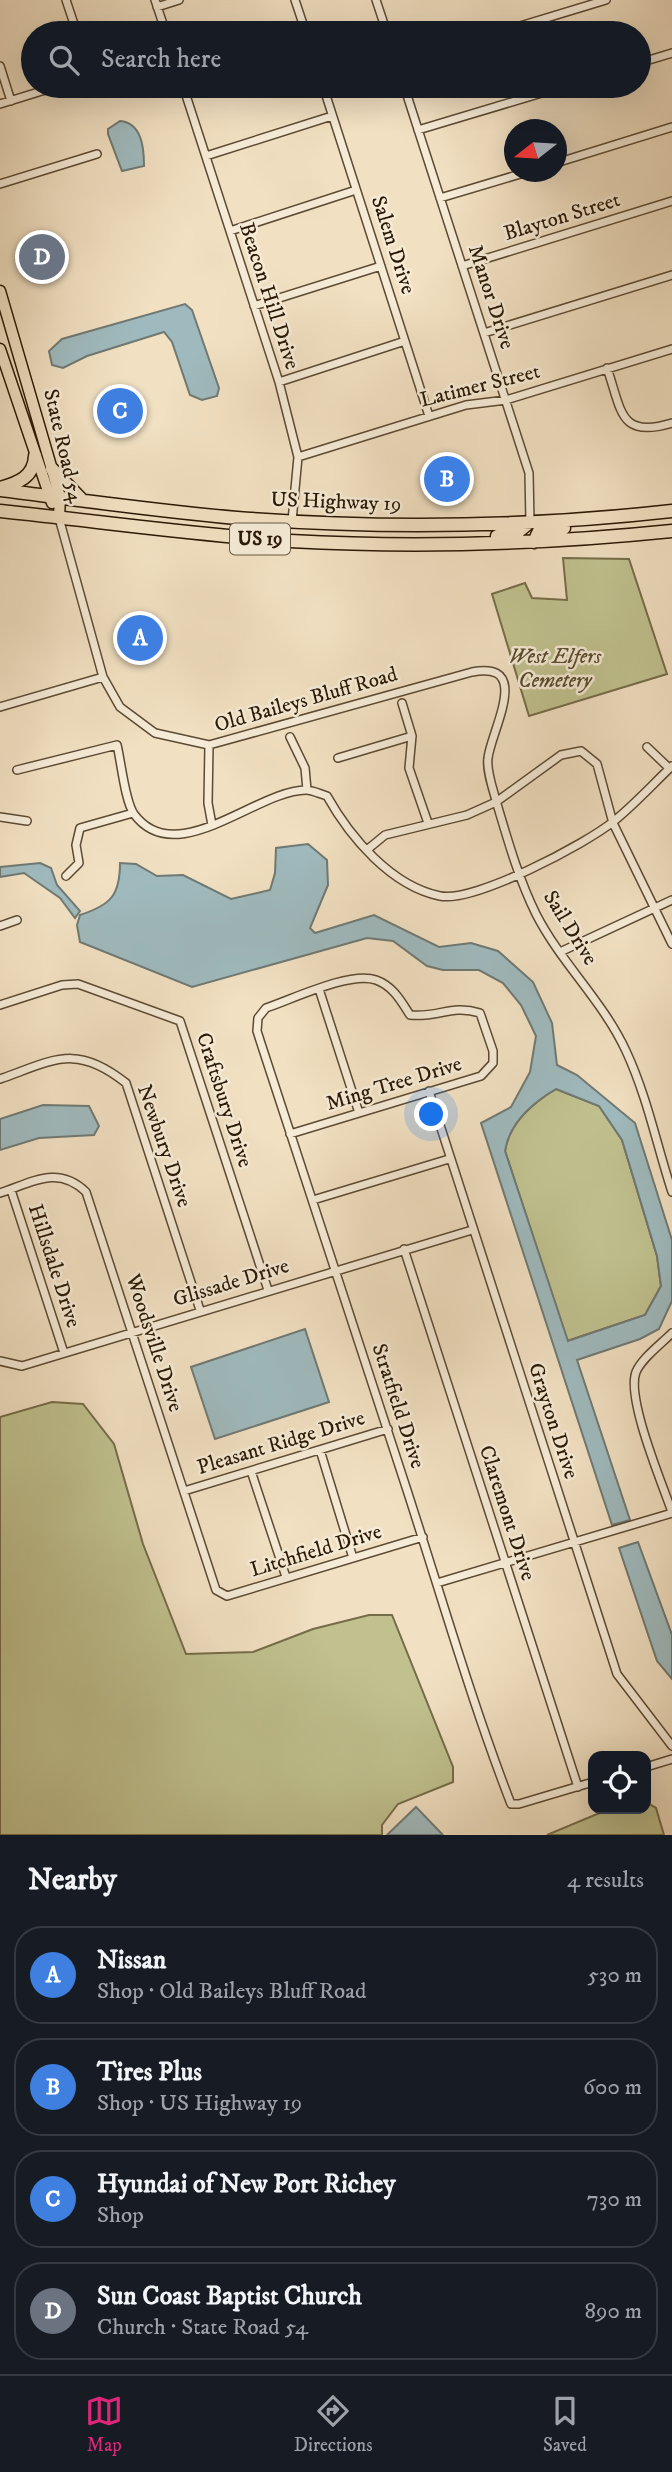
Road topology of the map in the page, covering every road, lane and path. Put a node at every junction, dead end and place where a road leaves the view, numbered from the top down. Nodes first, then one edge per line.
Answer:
1 (66, 0) edge
2 (179, 0) edge
3 (295, 0) edge
4 (376, 0) edge
5 (606, 0) edge
6 (156, 4) edge
7 (73, 21) edge
8 (162, 21) edge
9 (302, 21) edge
10 (383, 21) edge
11 (537, 21) edge
12 (672, 53) edge
13 (651, 59) edge
14 (0, 66) edge
15 (21, 98) edge
16 (187, 98) edge
17 (327, 98) edge
18 (408, 98) edge
19 (525, 98) edge
20 (11, 101) junction
21 (0, 104) edge
22 (332, 116) junction
23 (672, 127) edge
24 (418, 130) junction
25 (97, 154) dead end
26 (206, 156) junction
27 (567, 160) edge
28 (504, 179) edge
29 (0, 184) edge
30 (356, 190) junction
31 (440, 198) junction
32 (672, 201) edge
33 (230, 231) junction
34 (381, 266) junction
35 (462, 266) junction
36 (672, 275) edge
37 (0, 291) edge
38 (254, 306) junction
39 (0, 312) edge
40 (10, 321) junction
41 (484, 333) junction
42 (405, 341) junction
43 (0, 349) edge
44 (672, 349) edge
45 (607, 368) junction
46 (279, 382) junction
47 (506, 400) junction
48 (429, 416) junction
49 (672, 423) edge
50 (35, 456) junction
51 (298, 457) junction
52 (52, 469) junction
53 (0, 489) edge
54 (54, 497) junction
55 (84, 501) junction
56 (0, 511) edge
57 (672, 511) edge
58 (653, 514) junction
59 (59, 518) junction
60 (292, 521) junction
61 (530, 522) junction
62 (672, 531) edge
63 (534, 542) junction
64 (427, 544) junction
65 (497, 674) joint
66 (103, 677) junction
67 (402, 703) dead end
68 (0, 708) edge
69 (412, 736) junction
70 (290, 737) dead end
71 (209, 745) junction
72 (647, 747) dead end
73 (338, 758) dead end
74 (671, 767) edge
75 (17, 770) dead end
76 (307, 790) junction
77 (496, 802) junction
78 (133, 813) junction
79 (0, 817) edge
80 (27, 821) dead end
81 (428, 823) junction
82 (613, 823) junction
83 (212, 825) junction
84 (368, 849) junction
85 (520, 875) junction
86 (66, 876) dead end
87 (672, 900) edge
88 (653, 909) junction
89 (17, 920) dead end
90 (0, 926) edge
91 (672, 944) edge
92 (560, 952) junction
93 (319, 989) junction
94 (0, 1005) edge
95 (0, 1079) edge
96 (429, 1091) junction
97 (359, 1113) junction
98 (290, 1134) junction
99 (449, 1159) junction
100 (11, 1189) junction
101 (672, 1192) edge
102 (0, 1193) edge
103 (313, 1200) junction
104 (472, 1230) junction
105 (404, 1249) junction
106 (336, 1270) junction
107 (268, 1290) junction
108 (200, 1310) junction
109 (132, 1332) junction
110 (672, 1333) edge
111 (64, 1353) junction
112 (0, 1362) edge
113 (388, 1429) junction
114 (320, 1450) junction
115 (251, 1471) junction
116 (184, 1491) junction
117 (672, 1512) edge
118 (422, 1537) junction
119 (574, 1544) junction
120 (353, 1558) junction
121 (505, 1562) junction
122 (286, 1577) junction
123 (437, 1583) junction
124 (220, 1594) joint
125 (672, 1746) edge
126 (672, 1759) edge
127 (651, 1765) edge
128 (588, 1784) edge
129 (578, 1787) junction

1 - 7 street
2 - 6 street
3 - 9 street
4 - 10 street
5 - 11 street
6 - 8 street
12 - 13 street
14 - 20 street
15 - 20 street
16 - 26 street, Beacon Hill Drive
17 - 22 street, Salem Drive
18 - 24 street, Manor Drive
19 - 24 street
20 - 21 street
22 - 26 street
22 - 30 street, Salem Drive
23 - 27 street
24 - 31 street, Manor Drive
25 - 29 street
26 - 33 street, Beacon Hill Drive
28 - 31 street
30 - 33 street
30 - 34 street, Salem Drive
31 - 35 street, Manor Drive
32 - 35 street, Blayton Street
33 - 38 street, Beacon Hill Drive
34 - 38 street
34 - 42 street, Salem Drive
35 - 41 street, Manor Drive
36 - 41 street
37 - 40 main road, State Road 54
38 - 46 street, Beacon Hill Drive
39 - 40 main road
40 - 52 main road, State Road 54
41 - 47 street, Manor Drive
42 - 46 street
42 - 48 street, Salem Drive
43 - 50 main road, State Road 54
44 - 45 street, Latimer Street
45 - 47 street, Latimer Street
45 - 49 street
46 - 51 street, Beacon Hill Drive
47 - 48 street, Latimer Street
47 - 61 street, Manor Drive
48 - 51 street, Latimer Street
50 - 53 highway
50 - 54 main road, State Road 54
51 - 60 street, Beacon Hill Drive
52 - 54 main road, State Road 54
52 - 55 highway
53 - 54 highway, US Highway 19 / US 19
54 - 55 highway, US Highway 19 / US 19
54 - 59 main road, State Road 54
55 - 60 highway, US Highway 19 / US 19
56 - 59 highway, US Highway 19 / US 19
57 - 58 highway, US Highway 19 / US 19
58 - 61 highway, US Highway 19 / US 19
58 - 63 highway
59 - 64 highway, US Highway 19 / US 19
59 - 66 street, Old Baileys Bluff Road
60 - 61 highway, US Highway 19 / US 19
61 - 64 highway
62 - 63 highway, US Highway 19 / US 19
63 - 64 highway, US Highway 19 / US 19
65 - 71 street, Old Baileys Bluff Road
65 - 77 street, Sail Drive
66 - 68 street
66 - 71 street, Old Baileys Bluff Road
67 - 69 street
69 - 73 street
69 - 81 street
70 - 76 street
71 - 83 street
72 - 74 street
74 - 82 street
75 - 78 street
76 - 83 street
76 - 84 street
77 - 81 street
77 - 82 street
77 - 85 street, Sail Drive
78 - 83 street
78 - 86 street
79 - 80 street
81 - 84 street
82 - 85 street
82 - 88 street
84 - 85 street
85 - 92 street, Sail Drive
87 - 88 street
88 - 91 street
88 - 92 street
89 - 90 street
92 - 101 street, Sail Drive
93 - 96 street, Ming Tree Drive
93 - 97 street
93 - 98 street, Stratfield Drive
94 - 107 street, Craftsbury Drive
95 - 108 street, Newbury Drive
96 - 97 street, Ming Tree Drive
96 - 99 street, Grayton Drive
97 - 98 street, Ming Tree Drive
98 - 103 street, Stratfield Drive
99 - 103 street
99 - 104 street, Grayton Drive
100 - 102 street, Woodsville Drive
100 - 109 street, Woodsville Drive
100 - 111 street, Hillsdale Drive
103 - 106 street, Stratfield Drive
104 - 105 street, Glissade Drive
104 - 119 street, Grayton Drive
105 - 106 street, Glissade Drive
105 - 121 street, Claremont Drive
106 - 107 street, Glissade Drive
106 - 113 street, Stratfield Drive
107 - 108 street, Glissade Drive
108 - 109 street, Glissade Drive
109 - 111 street, Glissade Drive
109 - 116 street, Woodsville Drive
110 - 117 street
111 - 112 street, Glissade Drive
113 - 114 street, Pleasant Ridge Drive
113 - 118 street, Stratfield Drive
114 - 115 street, Pleasant Ridge Drive
114 - 120 street
115 - 116 street, Pleasant Ridge Drive
115 - 122 street
116 - 124 street, Woodsville Drive
117 - 119 street
118 - 120 street, Litchfield Drive
118 - 123 street, Stratfield Drive
119 - 121 street
119 - 125 street, Grayton Drive
120 - 122 street, Litchfield Drive
121 - 123 street
121 - 129 street, Claremont Drive
122 - 124 street, Litchfield Drive
123 - 129 street, Stratfield Drive
126 - 127 street
128 - 129 street

